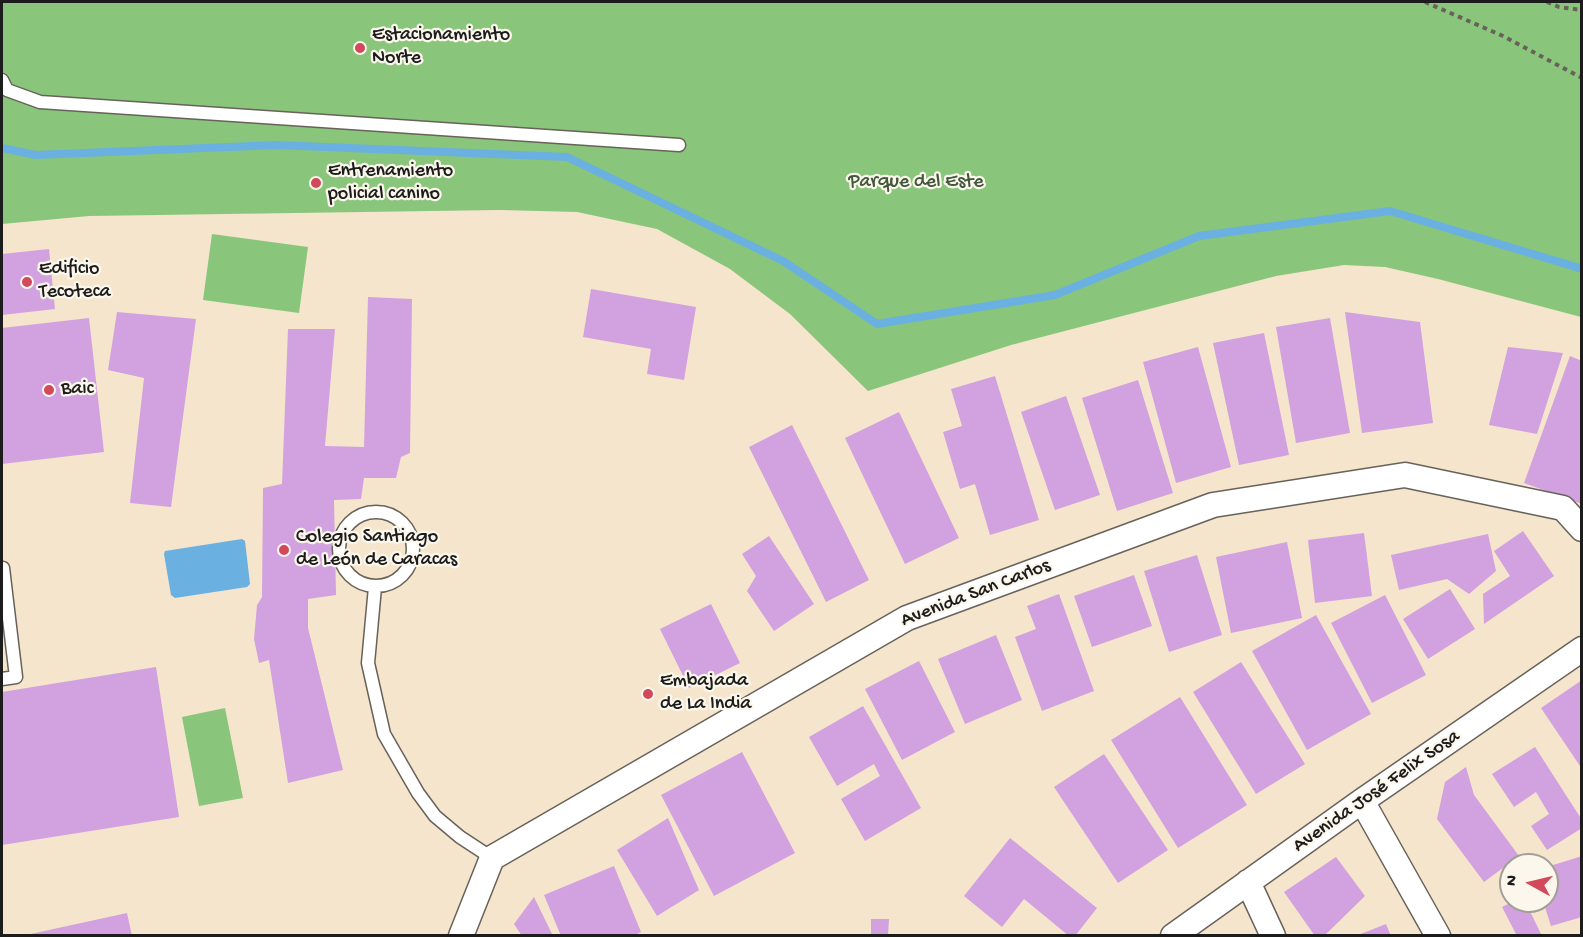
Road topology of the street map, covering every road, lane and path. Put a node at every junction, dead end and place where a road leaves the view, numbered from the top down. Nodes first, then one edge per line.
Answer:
1 (1425, 2) edge
2 (1547, 2) edge
3 (1581, 10) edge
4 (1581, 78) edge
5 (2, 80) edge
6 (680, 145) dead end
7 (1581, 528) edge
8 (3, 568) edge
9 (375, 587) junction
10 (1581, 649) edge
11 (2, 679) edge
12 (1362, 801) junction
13 (492, 858) junction
14 (1248, 882) junction
15 (461, 936) edge
16 (1173, 936) edge
17 (1273, 936) edge
18 (1438, 936) edge

1 - 4 path
2 - 3 path
5 - 6 lane
7 - 13 street, Avenida San Carlos
8 - 11 lane
9 - 9 lane
9 - 13 lane
10 - 12 street, Avenida José Felix Sosa
12 - 14 street, Avenida José Felix Sosa
12 - 18 street
13 - 15 street
14 - 16 street, Avenida José Felix Sosa
14 - 17 street

